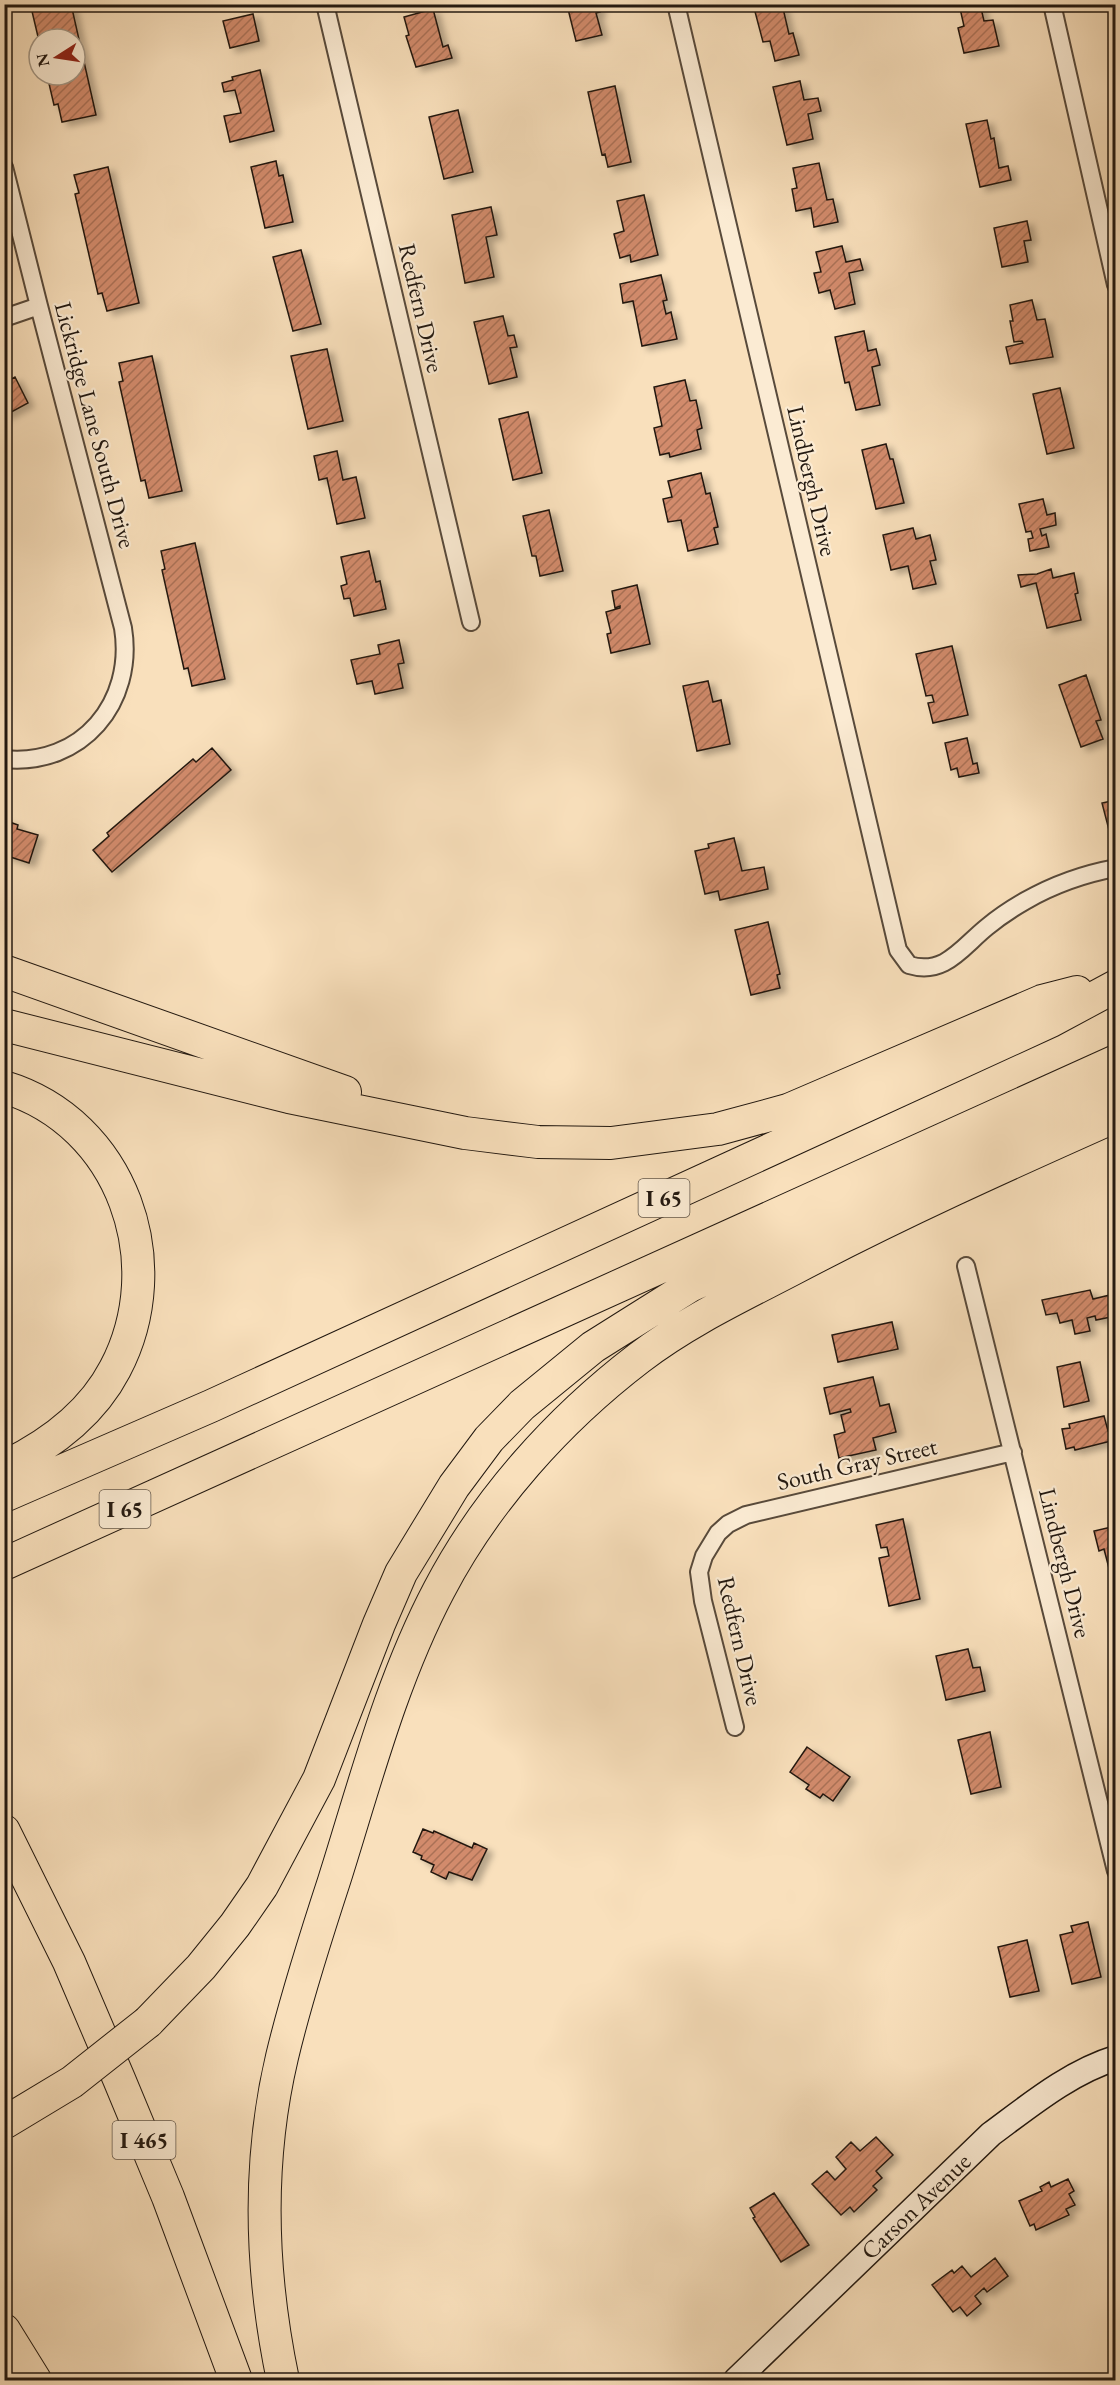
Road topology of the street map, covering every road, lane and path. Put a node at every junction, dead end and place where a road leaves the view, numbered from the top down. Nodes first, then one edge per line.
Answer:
1 (325, 4) edge
2 (676, 4) edge
3 (1052, 4) edge
4 (4, 167) edge
5 (1116, 285) edge
6 (39, 306) junction
7 (4, 318) edge
8 (471, 622) dead end
9 (4, 759) edge
10 (1116, 868) edge
11 (4, 971) edge
12 (1116, 982) edge
13 (1116, 986) edge
14 (4, 1025) edge
15 (1116, 1061) edge
16 (4, 1087) edge
17 (1116, 1091) edge
18 (1116, 1116) edge
19 (465, 1133) junction
20 (966, 1266) dead end
21 (1013, 1452) junction
22 (4, 1467) edge
23 (4, 1496) edge
24 (718, 1533) joint
25 (4, 1564) edge
26 (735, 1727) dead end
27 (4, 1831) edge
28 (1116, 1871) edge
29 (1116, 2058) edge
30 (4, 2122) edge
31 (4, 2330) edge
32 (35, 2380) edge
33 (236, 2380) edge
34 (283, 2380) edge
35 (736, 2380) edge

1 - 8 street, Redfern Drive
2 - 10 street, Lindbergh Drive
3 - 5 street
4 - 6 street, Lickridge Lane South Drive
6 - 7 street
6 - 9 street, Lickridge Lane South Drive
11 - 19 highway
12 - 19 highway
13 - 23 highway, I 65
14 - 19 highway
15 - 25 highway, I 65
16 - 22 highway
17 - 30 highway, bridge
18 - 34 highway
20 - 21 street, Lindbergh Drive
21 - 24 street, South Gray Street
21 - 28 street, Lindbergh Drive
24 - 26 street, Redfern Drive
27 - 33 highway, I 465
29 - 35 main road, Carson Avenue
31 - 32 highway

